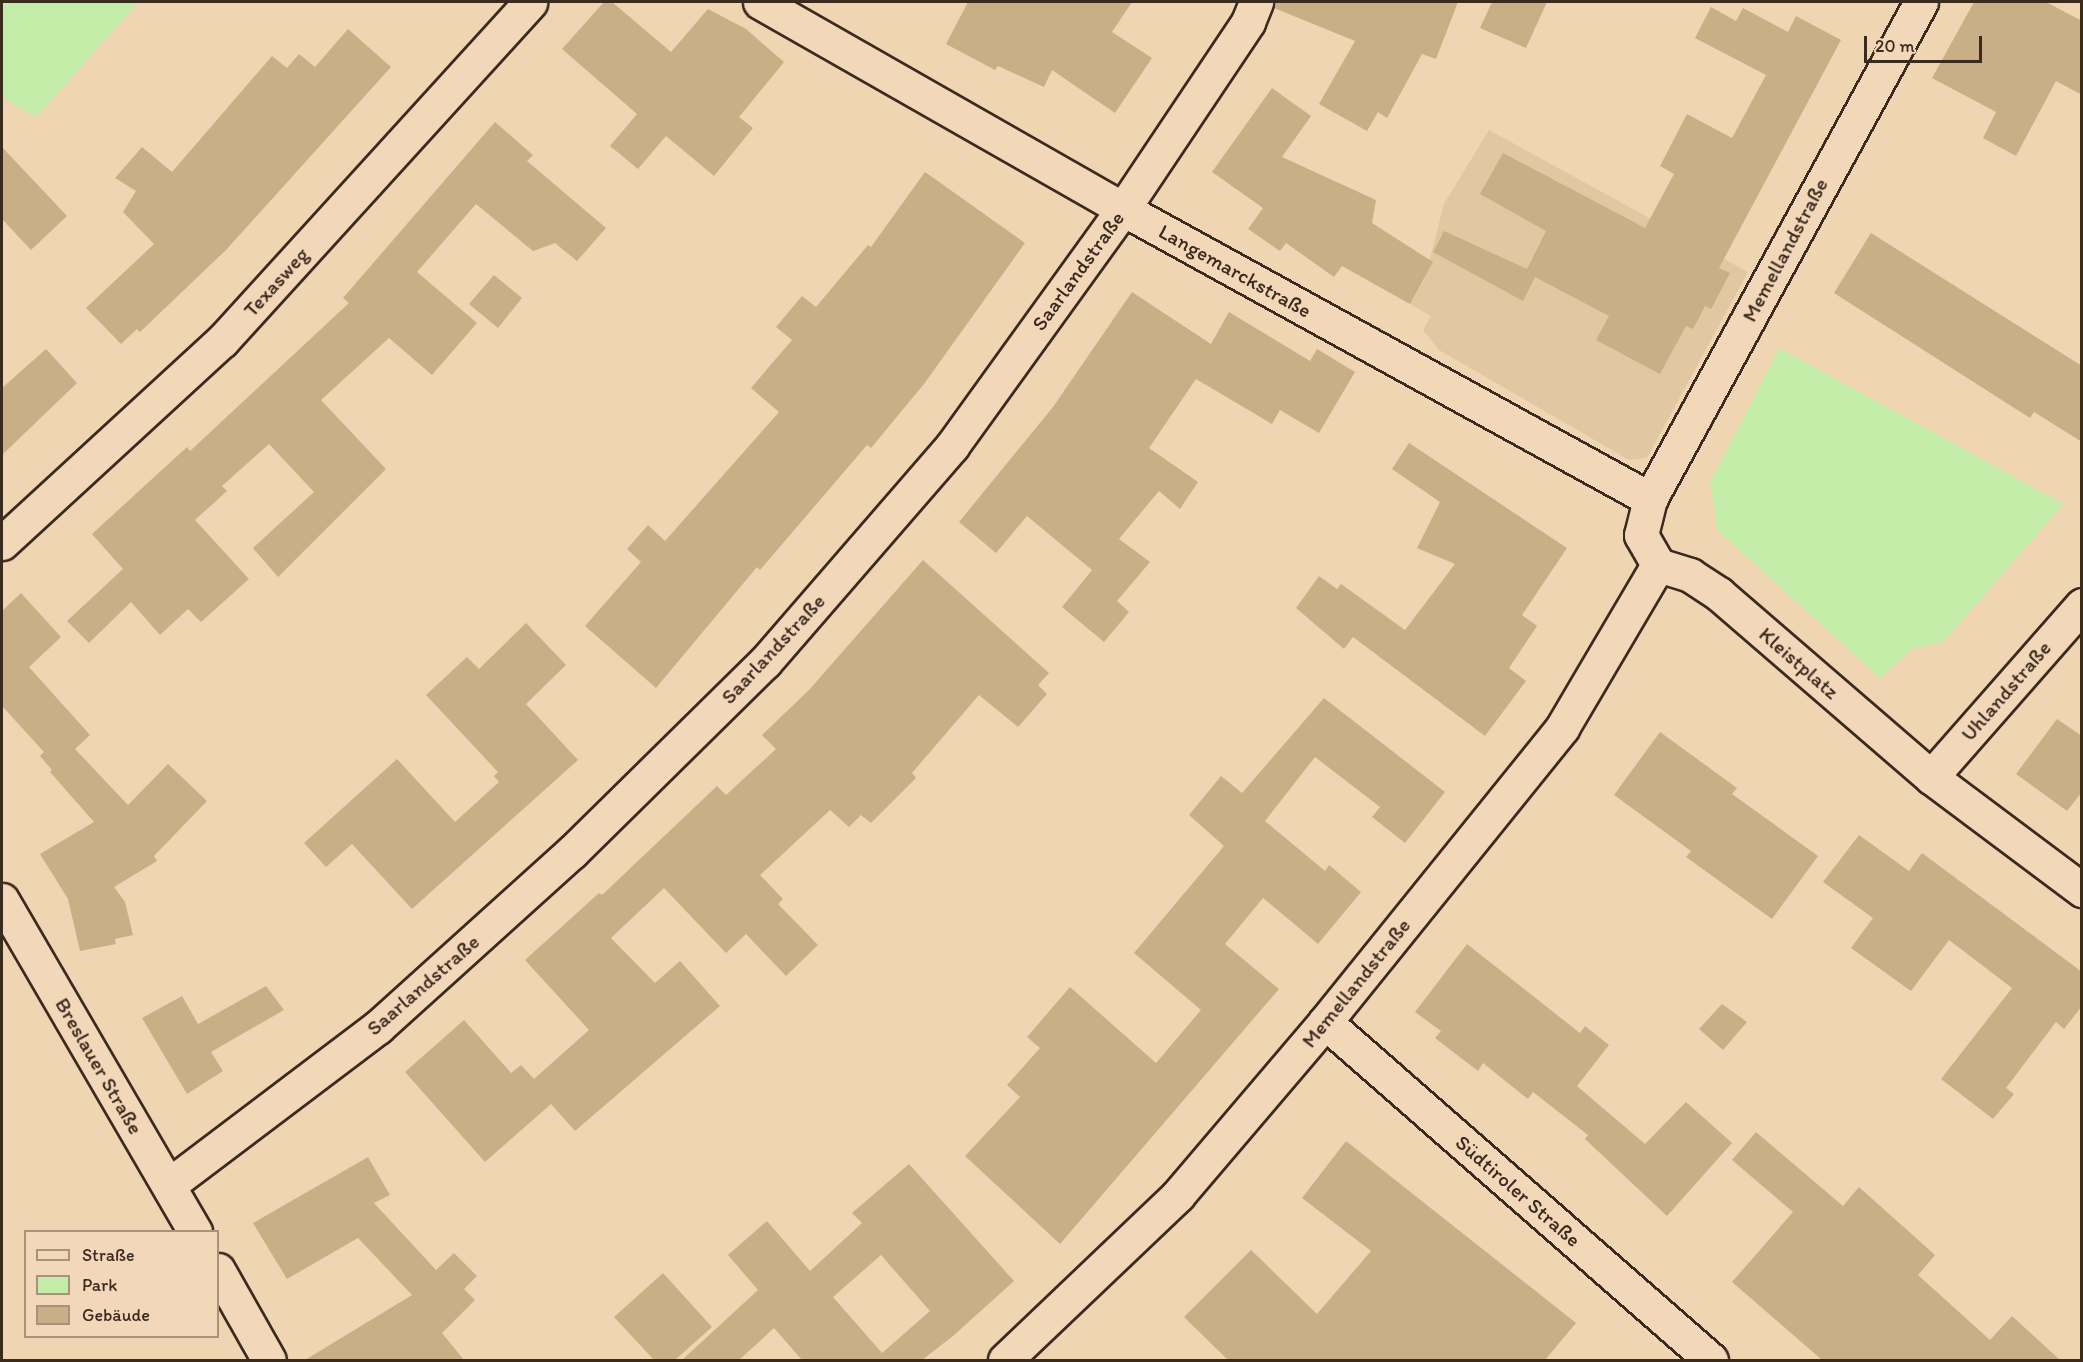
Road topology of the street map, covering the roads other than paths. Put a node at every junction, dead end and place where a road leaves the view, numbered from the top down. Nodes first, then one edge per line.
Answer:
1 (530, 2) edge
2 (760, 2) edge
3 (1256, 2) edge
4 (1921, 2) edge
5 (1123, 209) junction
6 (1650, 500) junction
7 (2, 543) edge
8 (1658, 565) junction
9 (2082, 605) edge
10 (1931, 777) junction
11 (2082, 890) edge
12 (2, 900) edge
13 (1325, 1022) junction
14 (169, 1185) junction
15 (194, 1230) edge
16 (219, 1272) edge
17 (269, 1360) edge
18 (1005, 1360) edge
19 (1711, 1360) edge

1 - 7 street, Texasweg
2 - 5 street, Langemarckstraße
3 - 5 street, Saarlandstraße
4 - 6 street, Memellandstraße
5 - 6 street, Langemarckstraße
5 - 14 street, Saarlandstraße
6 - 8 street
8 - 10 street, Kleistplatz
8 - 13 street, Memellandstraße
9 - 10 street, Uhlandstraße
10 - 11 street, Kleistplatz
12 - 14 street, Breslauer Straße
13 - 18 street, Memellandstraße
13 - 19 street, Südtiroler Straße
14 - 15 street, Breslauer Straße
16 - 17 street

